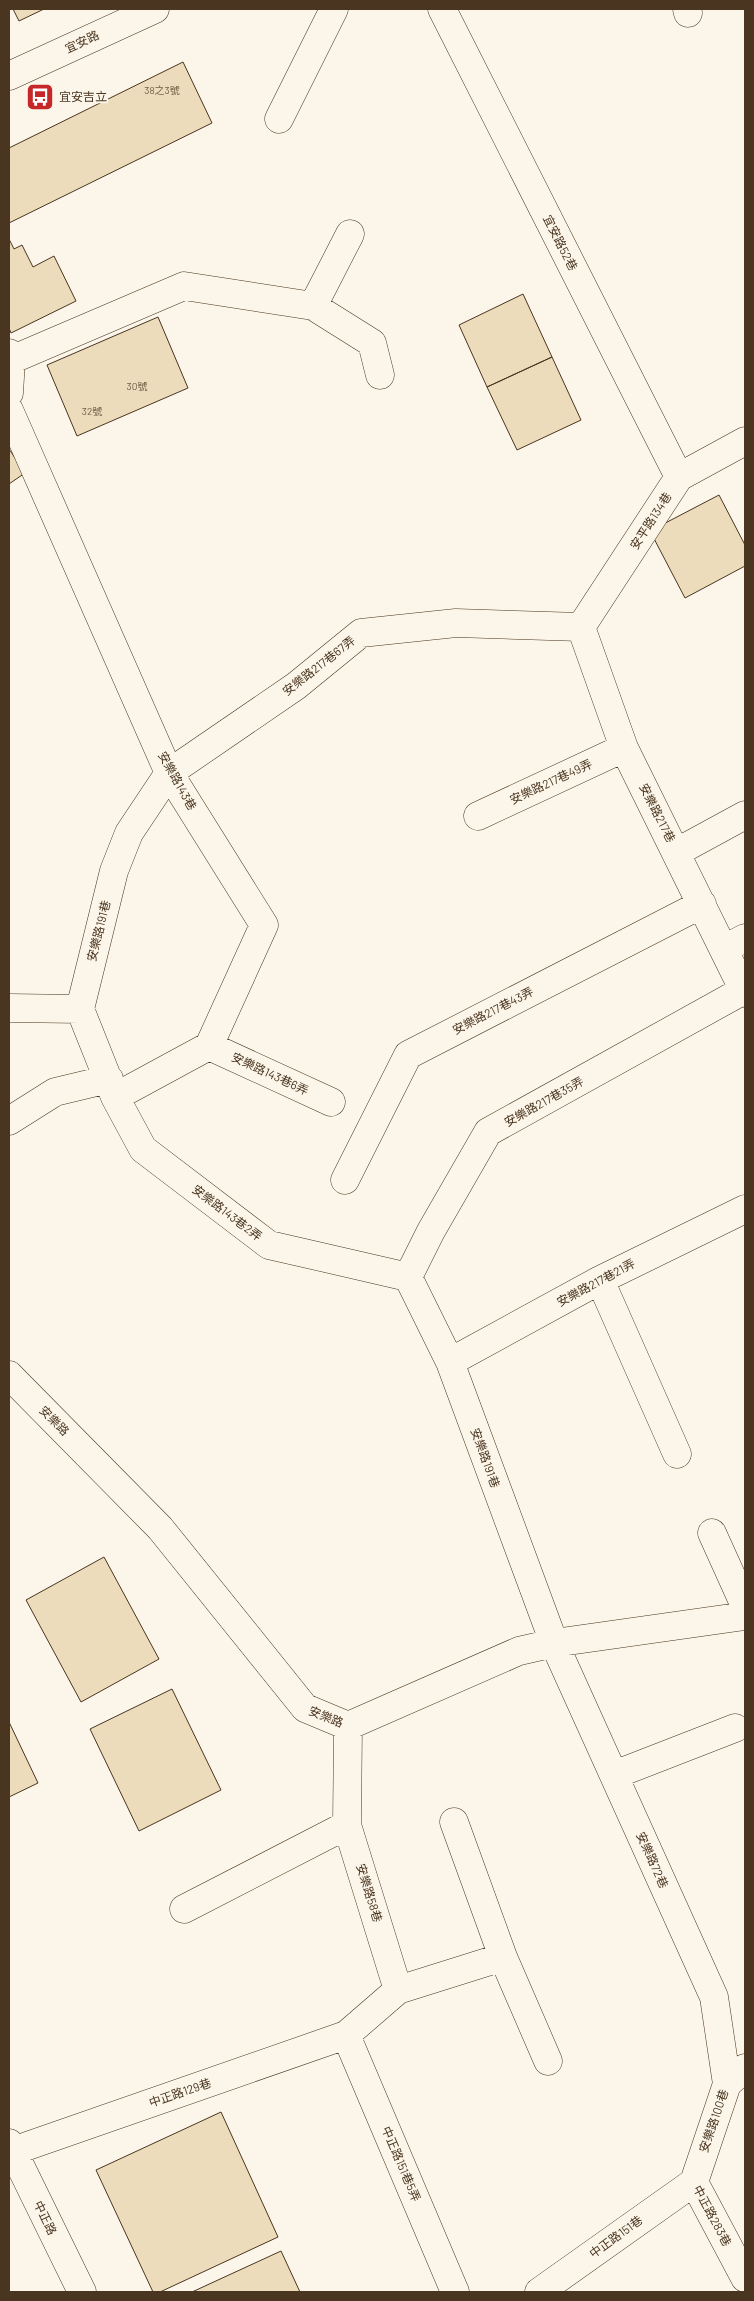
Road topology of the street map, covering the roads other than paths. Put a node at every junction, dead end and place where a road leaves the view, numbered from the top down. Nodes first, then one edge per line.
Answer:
1 (155, 9) edge
2 (334, 9) edge
3 (442, 9) edge
4 (9, 76) edge
5 (279, 119) dead end
6 (350, 234) dead end
7 (313, 306) junction
8 (10, 356) edge
9 (380, 375) dead end
10 (9, 393) edge
11 (9, 410) edge
12 (745, 441) edge
13 (679, 477) junction
14 (581, 627) junction
15 (624, 748) junction
16 (169, 773) junction
17 (745, 815) edge
18 (478, 816) dead end
19 (677, 852) junction
20 (702, 904) junction
21 (734, 943) edge
22 (744, 991) edge
23 (9, 1008) edge
24 (80, 1009) junction
25 (210, 1046) junction
26 (112, 1088) junction
27 (331, 1102) dead end
28 (9, 1121) edge
29 (345, 1180) dead end
30 (745, 1209) edge
31 (408, 1277) junction
32 (600, 1280) junction
33 (450, 1362) junction
34 (9, 1375) edge
35 (677, 1454) dead end
36 (712, 1533) dead end
37 (745, 1606) edge
38 (745, 1616) edge
39 (554, 1643) junction
40 (348, 1726) junction
41 (735, 1728) dead end
42 (614, 1775) junction
43 (454, 1822) dead end
44 (348, 1825) junction
45 (184, 1909) dead end
46 (503, 1957) junction
47 (398, 1990) junction
48 (346, 2035) junction
49 (548, 2061) dead end
50 (736, 2076) edge
51 (11, 2147) edge
52 (694, 2182) junction
53 (745, 2278) edge
54 (82, 2292) edge
55 (455, 2292) edge
56 (539, 2292) edge

1 - 4 street, 宜安路
2 - 5 street
3 - 13 street, 宜安路52巷
6 - 7 street
7 - 8 street
7 - 9 street
8 - 10 street
11 - 16 street, 安樂路143巷
12 - 13 street, 安平路134巷
13 - 14 street, 安平路134巷
14 - 15 street, 安樂路217巷
14 - 16 street, 安樂路217巷67弄
15 - 18 street, 安樂路217巷49弄
15 - 19 street, 安樂路217巷
16 - 24 street, 安樂路191巷
16 - 25 street, 安樂路143巷
17 - 19 street
19 - 20 street, 安樂路217巷
20 - 21 street, 安樂路217巷
20 - 29 street, 安樂路217巷43弄
21 - 22 street, 安樂路217巷
22 - 31 street, 安樂路217巷35弄
23 - 24 street
24 - 26 street
25 - 26 street
25 - 27 street, 安樂路143巷6弄
26 - 28 street
26 - 31 street, 安樂路143巷2弄
30 - 32 street, 安樂路217巷21弄
31 - 33 street, 安樂路191巷
32 - 33 street, 安樂路217巷21弄
32 - 35 street
33 - 39 street, 安樂路191巷
34 - 40 street, 安樂路
36 - 37 street
38 - 39 street, 安樂路
39 - 40 street, 安樂路
39 - 42 street, 安樂路72巷
40 - 44 street, 安樂路58巷
41 - 42 street
42 - 50 street, 安樂路72巷
43 - 46 street
44 - 45 street
44 - 47 street, 安樂路58巷
46 - 47 street
46 - 49 street
47 - 48 street
48 - 51 street, 中正路129巷
48 - 55 street, 中正路151巷5弄
50 - 52 street, 安樂路100巷
51 - 54 street, 中正路
52 - 53 street, 中正路283巷
52 - 56 street, 中正路151巷

